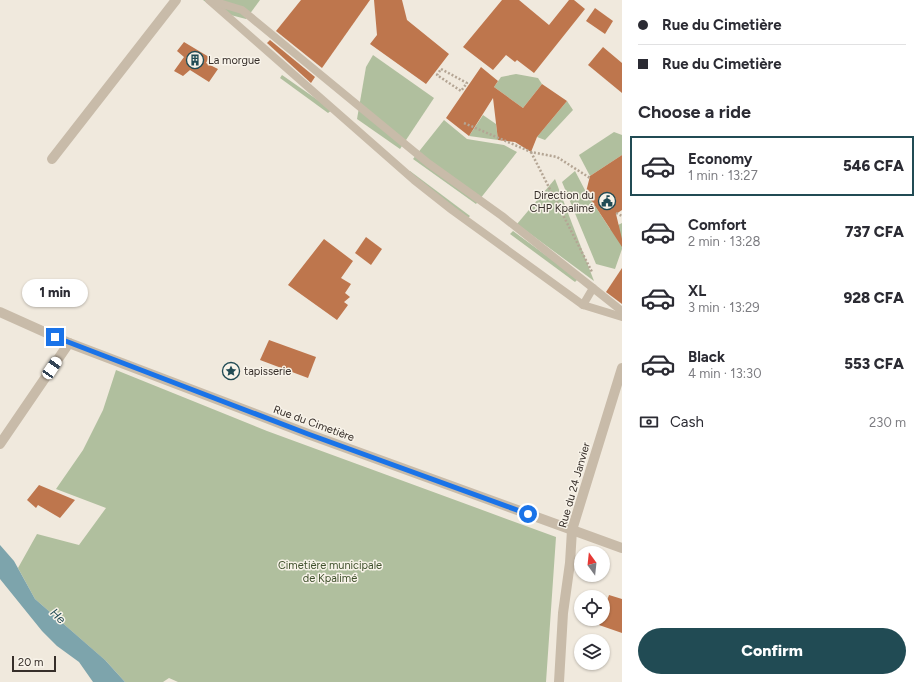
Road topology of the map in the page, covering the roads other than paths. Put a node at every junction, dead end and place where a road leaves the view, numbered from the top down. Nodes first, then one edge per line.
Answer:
1 (176, 0) edge
2 (209, 0) edge
3 (52, 159) dead end
4 (593, 288) junction
5 (583, 305) junction
6 (622, 311) edge
7 (0, 312) edge
8 (622, 317) edge
9 (69, 343) junction
10 (622, 368) edge
11 (0, 444) edge
12 (572, 530) junction
13 (622, 548) edge
14 (559, 682) edge

1 - 3 street
2 - 4 lane
2 - 5 lane
4 - 5 lane
4 - 6 lane
5 - 8 lane
7 - 9 street, Rue du Cimetière
9 - 11 street
9 - 12 street, Rue du Cimetière
10 - 12 street, Rue du 24 Janvier
12 - 13 street, Rue du Cimetière
12 - 14 street, Rue du 24 Janvier

